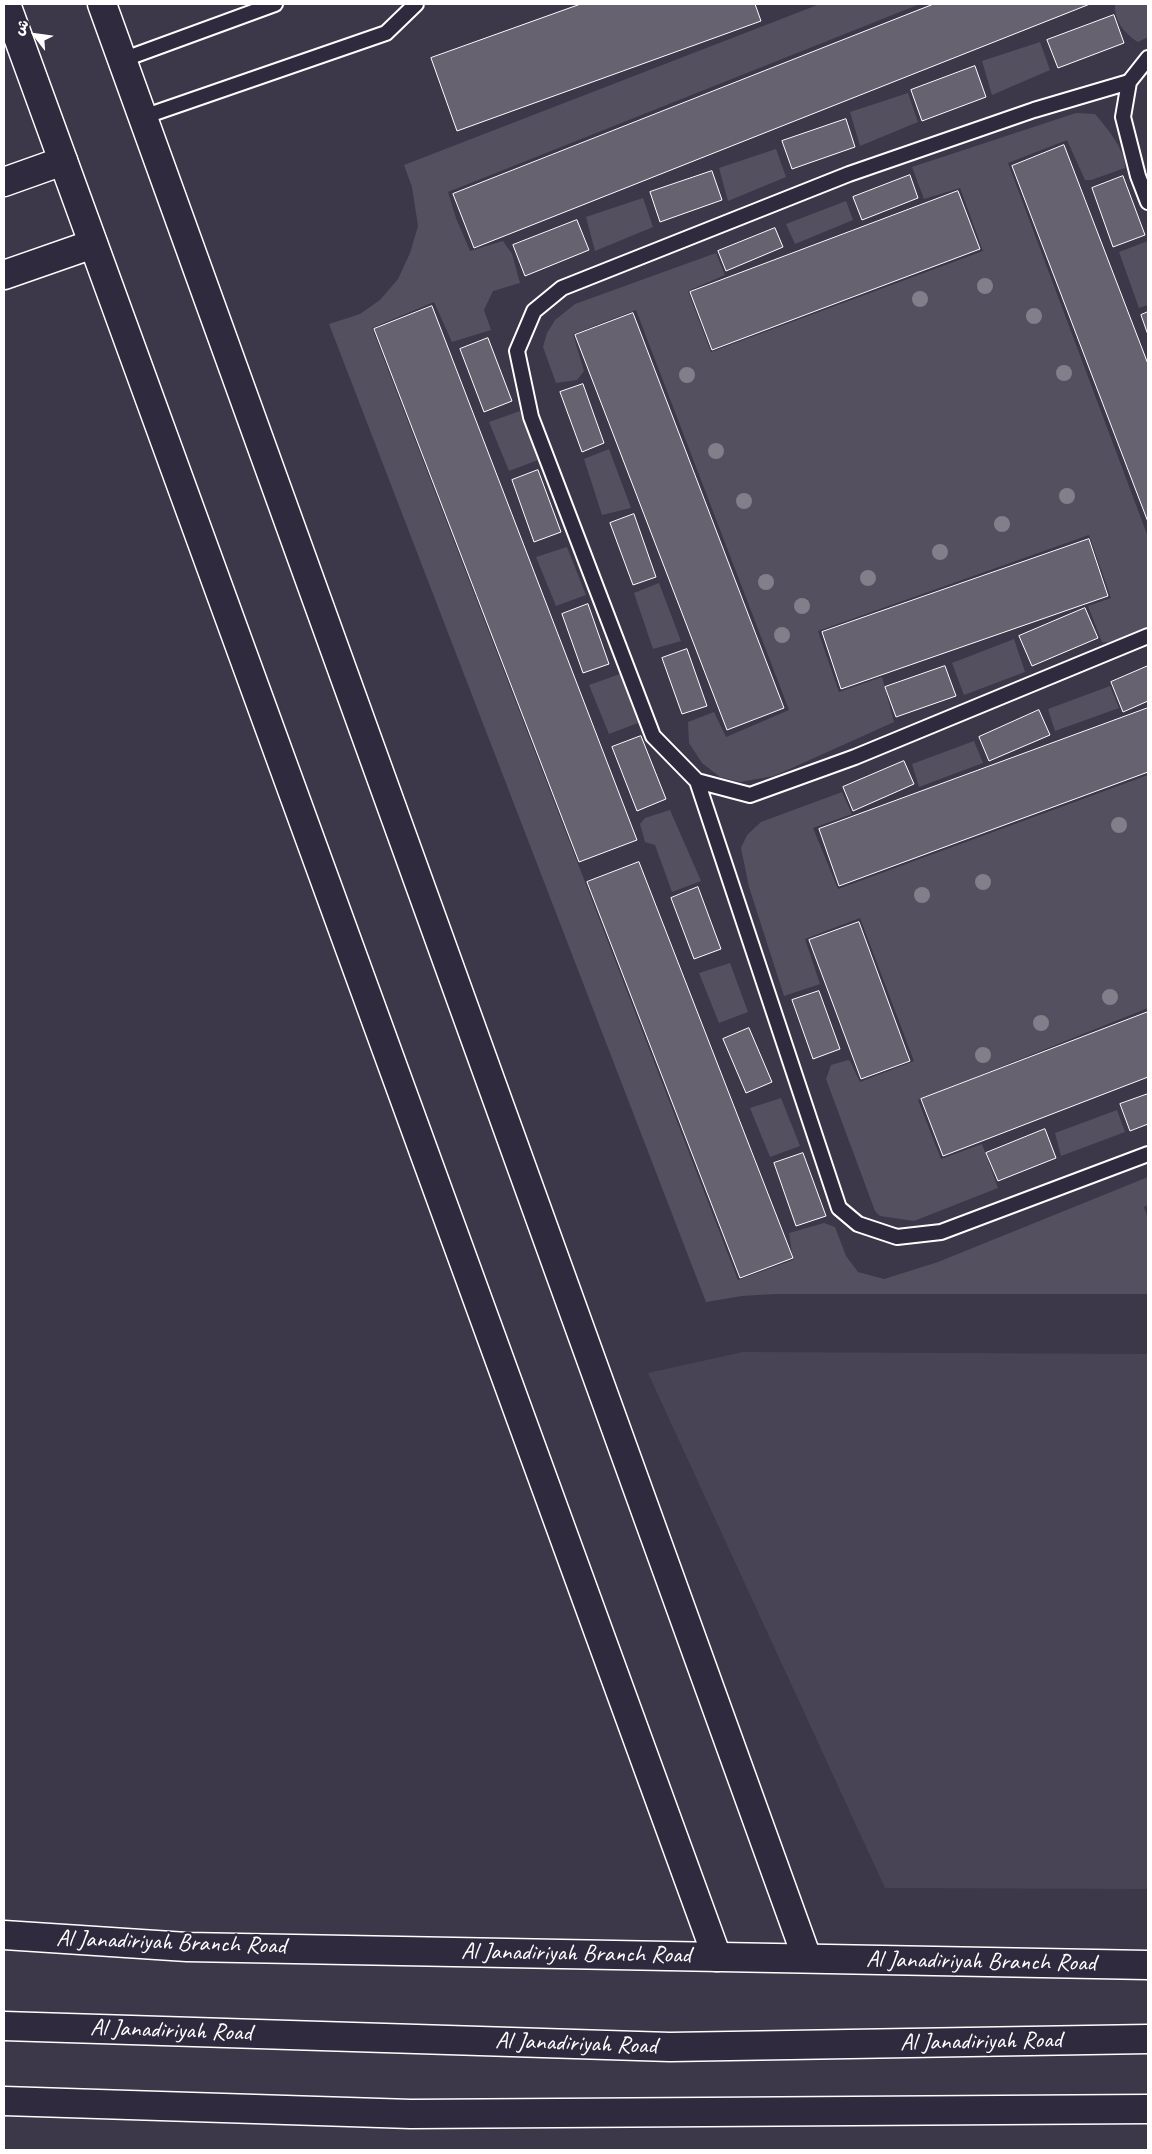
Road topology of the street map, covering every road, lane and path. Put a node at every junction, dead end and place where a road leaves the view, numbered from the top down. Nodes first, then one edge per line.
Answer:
1 (6, 4) edge
2 (102, 4) edge
3 (275, 4) edge
4 (416, 4) edge
5 (1148, 58) edge
6 (122, 60) junction
7 (1129, 82) junction
8 (142, 117) junction
9 (63, 161) junction
10 (4, 182) edge
11 (1148, 202) edge
12 (93, 244) junction
13 (4, 275) edge
14 (1148, 636) edge
15 (697, 781) junction
16 (1148, 1154) edge
17 (4, 1935) edge
18 (717, 1957) junction
19 (807, 1958) junction
20 (1148, 1965) edge
21 (4, 2026) edge
22 (1148, 2039) edge
23 (4, 2101) edge
24 (1148, 2109) edge

1 - 9 main road
2 - 6 main road
3 - 6 lane
4 - 8 lane
5 - 7 lane
6 - 8 main road
7 - 11 lane
7 - 15 lane
8 - 19 main road
9 - 10 main road
9 - 12 main road
12 - 13 main road
12 - 18 main road
14 - 15 lane
15 - 16 lane
17 - 18 main road, Al Janadiriyah Branch Road
18 - 19 main road, Al Janadiriyah Branch Road
19 - 20 main road, Al Janadiriyah Branch Road
21 - 22 main road, Al Janadiriyah Road
23 - 24 main road

